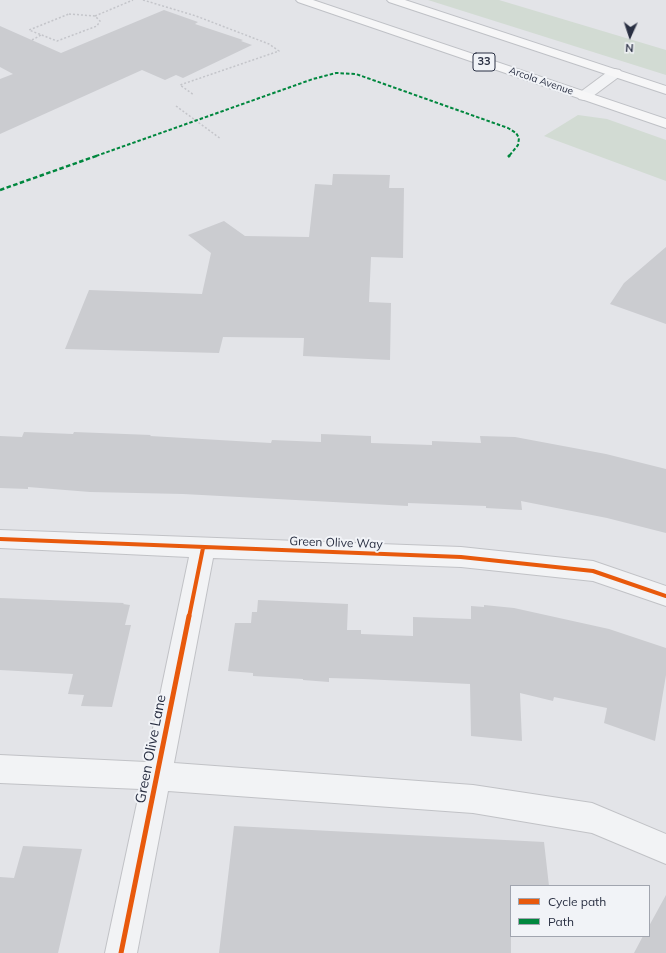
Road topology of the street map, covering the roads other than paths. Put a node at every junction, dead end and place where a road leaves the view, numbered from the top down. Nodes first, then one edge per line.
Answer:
1 (302, 0) edge
2 (393, 0) edge
3 (615, 73) junction
4 (666, 90) edge
5 (584, 96) junction
6 (666, 124) edge
7 (0, 539) edge
8 (202, 548) junction
9 (666, 596) edge
10 (0, 769) edge
11 (157, 776) junction
12 (666, 849) edge
13 (121, 953) edge

1 - 5 main road, Arcola Avenue / 33
2 - 3 main road
3 - 4 main road
3 - 5 street
5 - 6 main road, Arcola Avenue / 33
7 - 8 street, Green Olive Way
8 - 9 street, Green Olive Way
8 - 11 street, Green Olive Lane
10 - 11 street
11 - 12 street
11 - 13 street, Green Olive Lane

